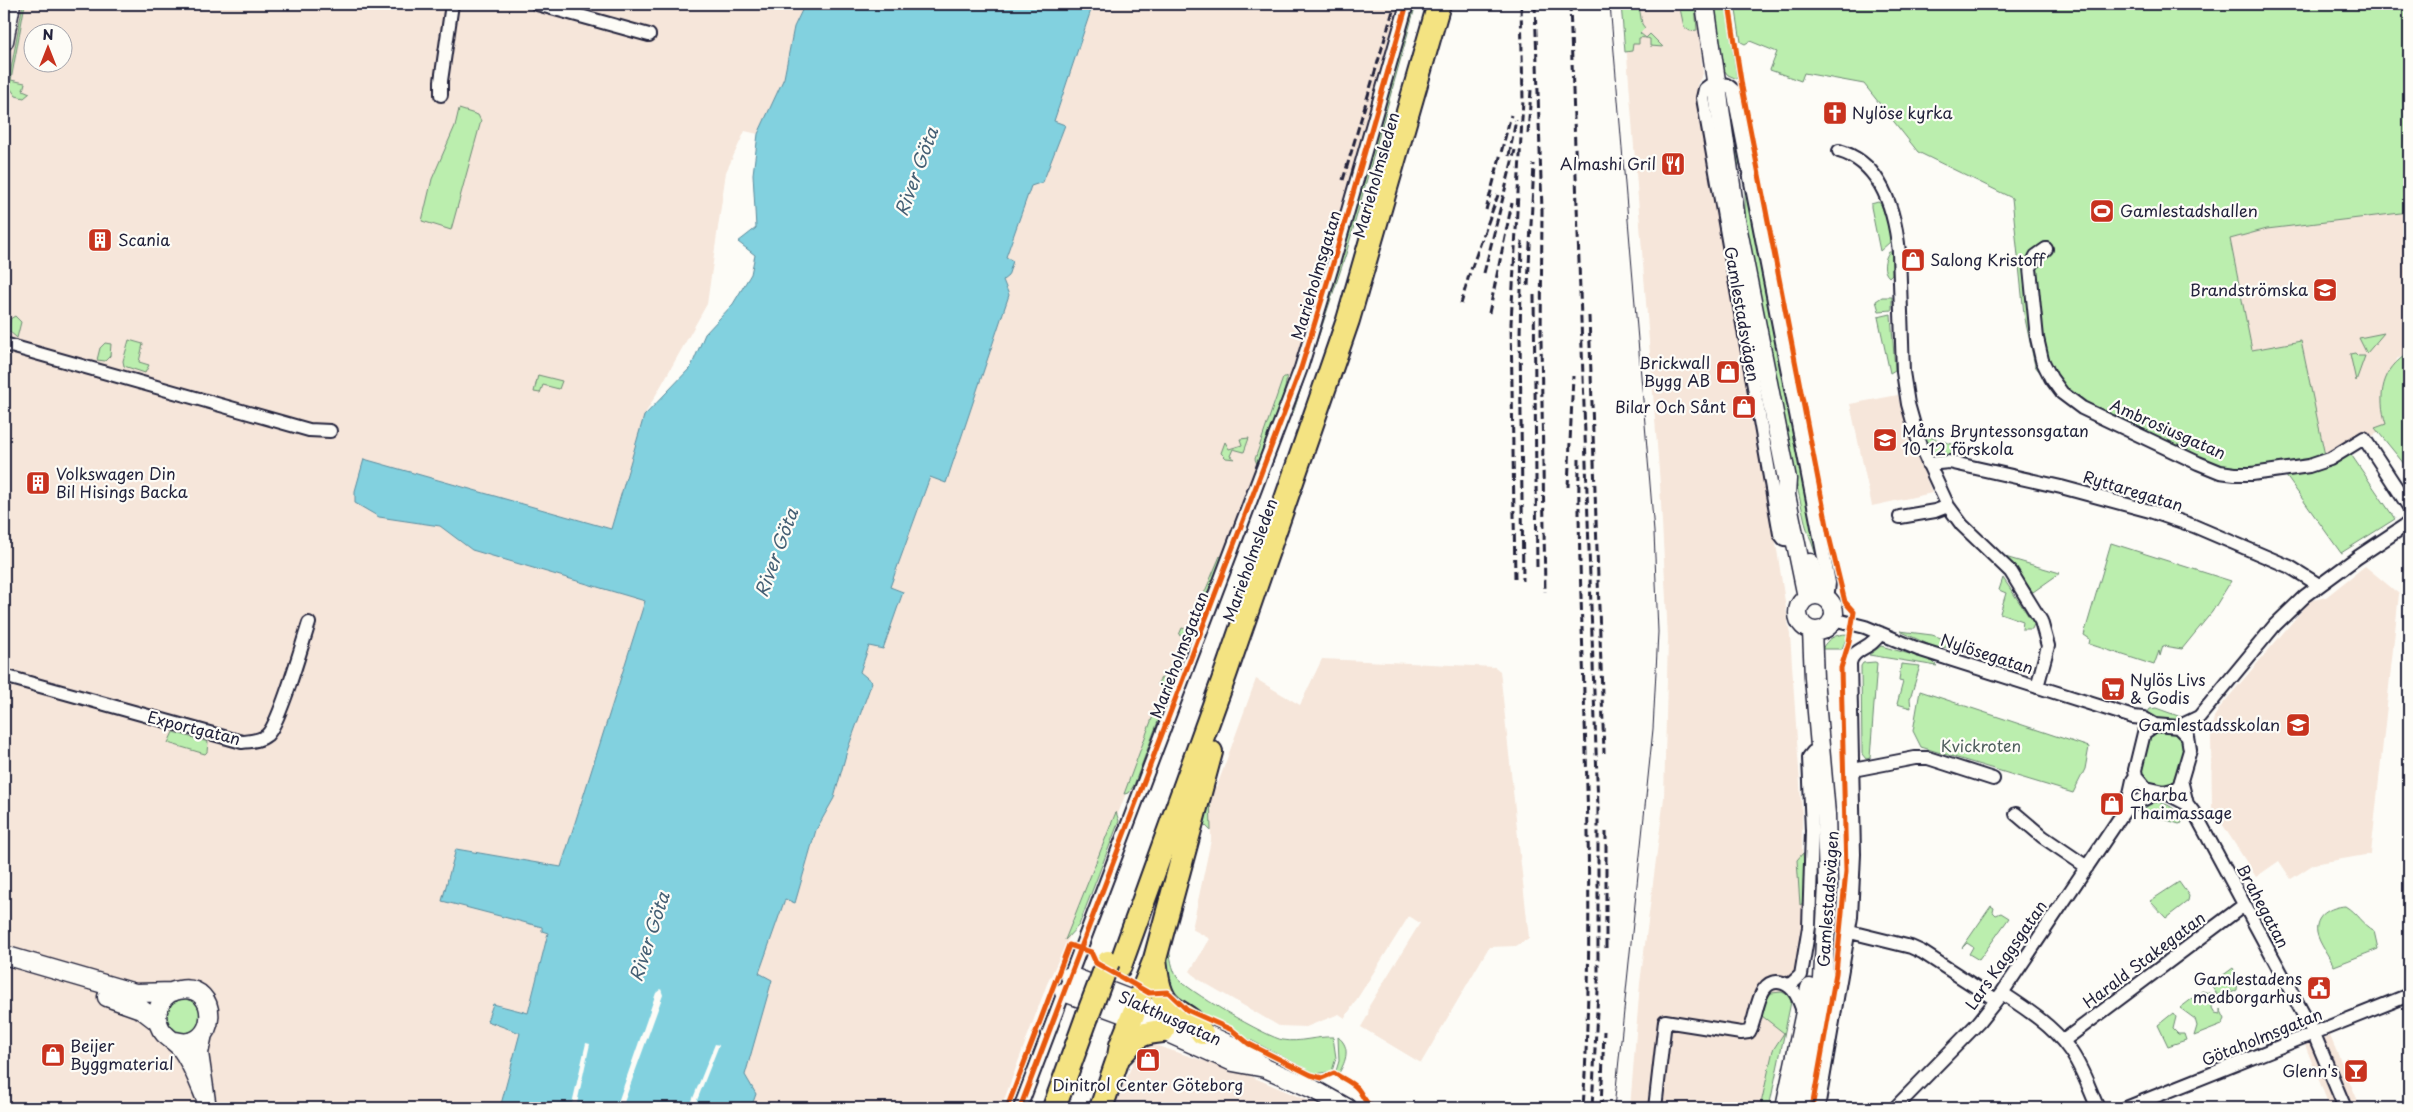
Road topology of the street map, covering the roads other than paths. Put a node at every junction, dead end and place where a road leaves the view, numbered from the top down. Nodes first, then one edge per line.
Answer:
1 (11, 4) edge
2 (452, 4) edge
3 (537, 4) edge
4 (1407, 4) edge
5 (1424, 4) edge
6 (1439, 4) edge
7 (1705, 4) edge
8 (649, 35) dead end
9 (4, 41) edge
10 (1716, 83) junction
11 (441, 95) dead end
12 (1839, 151) dead end
13 (1747, 163) junction
14 (1731, 187) junction
15 (2046, 249) dead end
16 (4, 344) edge
17 (330, 431) dead end
18 (1928, 464) junction
19 (1786, 479) junction
20 (1948, 506) junction
21 (2409, 507) edge
22 (1900, 517) dead end
23 (2409, 523) edge
24 (1796, 540) junction
25 (2319, 585) junction
26 (1807, 598) junction
27 (1826, 598) junction
28 (1833, 619) junction
29 (309, 622) dead end
30 (1812, 630) junction
31 (1880, 633) junction
32 (1225, 675) junction
33 (4, 676) edge
34 (2037, 687) junction
35 (2133, 717) junction
36 (2199, 718) junction
37 (2155, 725) junction
38 (2178, 727) junction
39 (2143, 736) junction
40 (2190, 743) junction
41 (1853, 770) junction
42 (2136, 776) junction
43 (1993, 779) dead end
44 (2181, 780) junction
45 (2161, 792) junction
46 (2187, 804) junction
47 (2127, 807) junction
48 (2016, 814) dead end
49 (2087, 867) junction
50 (1819, 884) junction
51 (2244, 904) junction
52 (1826, 912) junction
53 (1850, 932) junction
54 (4, 955) edge
55 (1155, 958) junction
56 (1114, 964) junction
57 (4, 966) edge
58 (1067, 984) junction
59 (1789, 986) junction
60 (173, 992) junction
61 (2409, 995) edge
62 (1999, 997) junction
63 (1134, 1009) junction
64 (1804, 1014) junction
65 (1094, 1019) junction
66 (158, 1022) junction
67 (1162, 1031) junction
68 (1202, 1033) junction
69 (203, 1034) junction
70 (2314, 1034) junction
71 (175, 1041) junction
72 (2063, 1041) junction
73 (1119, 1056) junction
74 (1265, 1068) junction
75 (1790, 1079) junction
76 (206, 1102) edge
77 (1020, 1108) edge
78 (1054, 1108) edge
79 (1069, 1108) edge
80 (1100, 1108) edge
81 (1347, 1108) edge
82 (1656, 1108) edge
83 (1779, 1108) edge
84 (1785, 1108) edge
85 (1801, 1108) edge
86 (1818, 1108) edge
87 (1895, 1108) edge
88 (2098, 1108) edge
89 (2126, 1108) edge
90 (2345, 1108) edge

1 - 9 street
2 - 11 street
3 - 8 street
4 - 58 street, Marieholmsgatan
5 - 56 highway, Marieholmsleden
6 - 32 highway, Marieholmsleden
7 - 10 street, Gamlestadsvägen
10 - 13 street, Gamlestadsvägen
10 - 14 street, Gamlestadsvägen
10 - 24 street, Gamlestadsvägen
12 - 18 street
13 - 14 street
13 - 27 street, Gamlestadsvägen
14 - 19 street, Gamlestadsvägen
15 - 21 street, Ambrosiusgatan
16 - 17 street
18 - 20 street
18 - 25 street, Ryttaregatan
19 - 24 street, Gamlestadsvägen
19 - 27 street, Gamlestadsvägen
20 - 22 street
20 - 34 street
23 - 25 street
24 - 26 street, Gamlestadsvägen
25 - 36 street
26 - 27 street
26 - 30 street
27 - 28 street
28 - 30 street
28 - 31 street, Nylösegatan
29 - 33 street, Exportgatan
30 - 50 street, Gamlestadsvägen
31 - 34 street, Nylösegatan
31 - 41 street, Gamlestadsvägen
32 - 55 highway
32 - 56 highway, Marieholmsleden
34 - 35 street, Nylösegatan
35 - 37 street, Nylösegatan
35 - 39 street
36 - 38 street
36 - 40 street
37 - 38 street
37 - 39 street
38 - 40 street
39 - 42 street
40 - 44 street
41 - 43 street
41 - 53 street, Gamlestadsvägen
42 - 45 street
42 - 47 street, Lars Kaggsgatan
44 - 45 street
44 - 46 street, Brahegatan
45 - 46 street, Brahegatan
45 - 47 street
46 - 51 street, Brahegatan
47 - 49 street, Lars Kaggsgatan
48 - 49 street
49 - 62 street, Lars Kaggsgatan
50 - 52 street, Gamlestadsvägen
50 - 59 street, Gamlestadsvägen
51 - 70 street, Brahegatan
51 - 72 street, Harald Stakegatan
52 - 64 street, Gamlestadsvägen
52 - 85 street, Gamlestadsvägen
53 - 62 street
53 - 86 street, Gamlestadsvägen
54 - 60 street
55 - 63 highway
55 - 68 highway
56 - 65 highway, Marieholmsleden
57 - 66 street
58 - 63 street, Slakthusgatan
58 - 77 street, Marieholmsgatan
59 - 64 street
59 - 82 street
60 - 66 street
60 - 69 street
61 - 70 street, Götaholmsgatan
62 - 72 street
62 - 87 street, Lars Kaggsgatan
63 - 67 street, Slakthusgatan
63 - 68 street, Slakthusgatan
63 - 73 highway
64 - 75 street, Gamlestadsvägen
65 - 78 highway, Marieholmsleden
65 - 79 highway, Marieholmsleden
66 - 71 street
67 - 73 highway
67 - 74 street, Slakthusgatan
68 - 74 street, Slakthusgatan
69 - 71 street
69 - 76 street
70 - 89 street, Götaholmsgatan
70 - 90 street, Brahegatan
71 - 76 street
72 - 88 street
73 - 80 highway
74 - 81 street, Slakthusgatan
75 - 83 street, Gamlestadsvägen
75 - 84 street, Gamlestadsvägen

